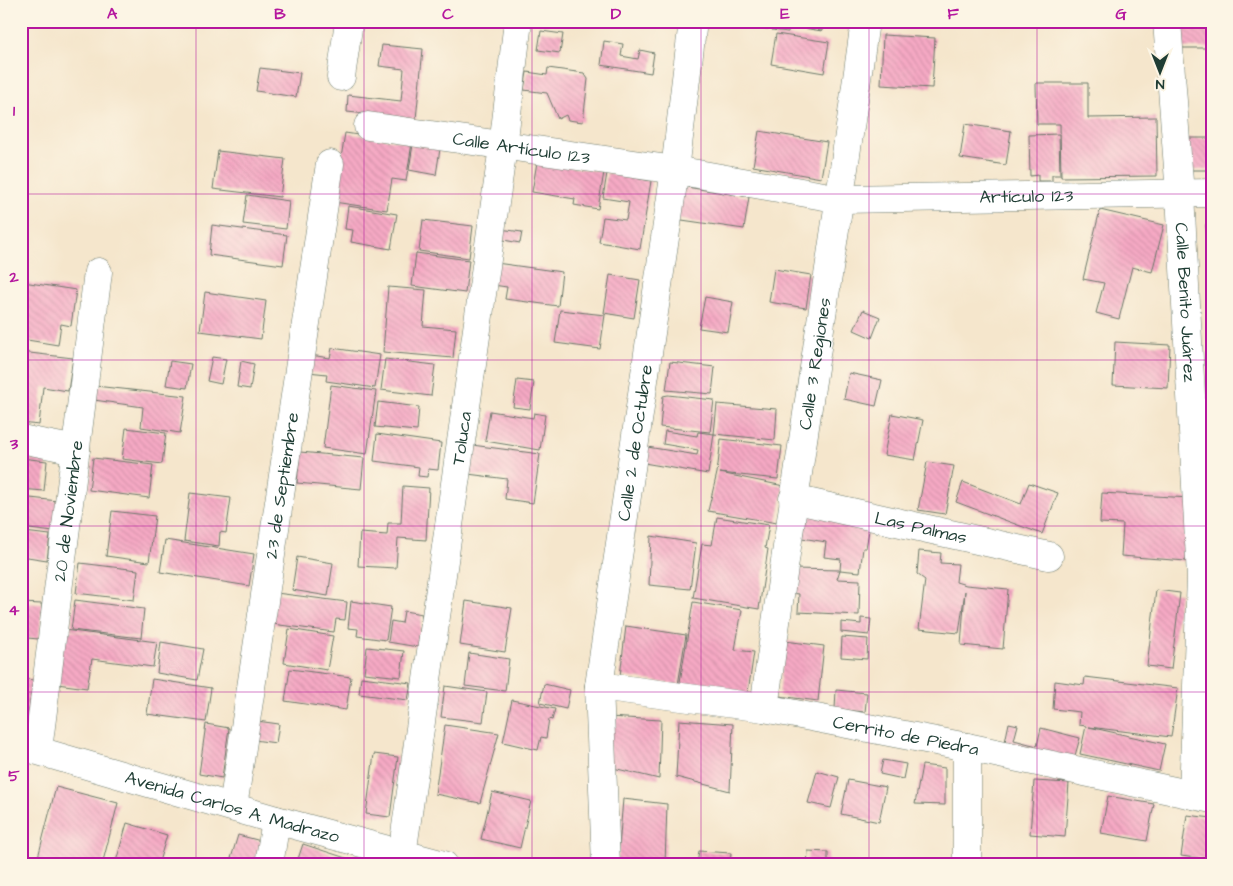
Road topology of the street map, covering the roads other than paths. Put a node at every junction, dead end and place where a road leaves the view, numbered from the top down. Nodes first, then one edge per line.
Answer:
1 (349, 21) edge
2 (518, 21) edge
3 (693, 21) edge
4 (865, 21) edge
5 (1167, 21) edge
6 (341, 77) dead end
7 (368, 126) dead end
8 (503, 147) junction
9 (330, 164) dead end
10 (675, 170) junction
11 (1212, 194) edge
12 (1180, 196) junction
13 (841, 199) junction
14 (98, 272) dead end
15 (21, 439) edge
16 (76, 450) junction
17 (793, 499) junction
18 (1049, 556) dead end
19 (599, 686) junction
20 (764, 708) junction
21 (968, 747) junction
22 (30, 748) edge
23 (1202, 797) edge
24 (233, 806) junction
25 (276, 820) junction
26 (402, 855) junction
27 (269, 865) edge
28 (444, 865) edge
29 (606, 865) edge
30 (966, 865) edge

1 - 6 street
2 - 8 street, Toluca
3 - 10 street, Calle 2 de Octubre
4 - 13 street, Calle 3 Regiones
5 - 12 street, Calle Benito Juárez
7 - 8 street, Calle Artículo 123
8 - 10 street, Calle Artículo 123
8 - 26 street, Toluca
9 - 24 street, 23 de Septiembre
10 - 13 street, Calle Artículo 123
10 - 19 street, Calle 2 de Octubre
11 - 12 street, Artículo 123
12 - 13 street, Artículo 123
12 - 23 street, Calle Benito Juárez
13 - 17 street, Calle 3 Regiones
14 - 16 street, 20 de Noviembre
15 - 16 street
16 - 22 street, 20 de Noviembre
17 - 18 street, Las Palmas
17 - 20 street, Calle 3 Regiones
19 - 20 street, Cerrito de Piedra
19 - 29 street, Calle 2 de Octubre
20 - 21 street, Cerrito de Piedra
21 - 23 street, Cerrito de Piedra
21 - 30 street
22 - 24 street, Avenida Carlos A. Madrazo
24 - 25 street, Avenida Carlos A. Madrazo
25 - 26 street, Avenida Carlos A. Madrazo
25 - 27 street
26 - 28 street, Avenida Carlos A. Madrazo

